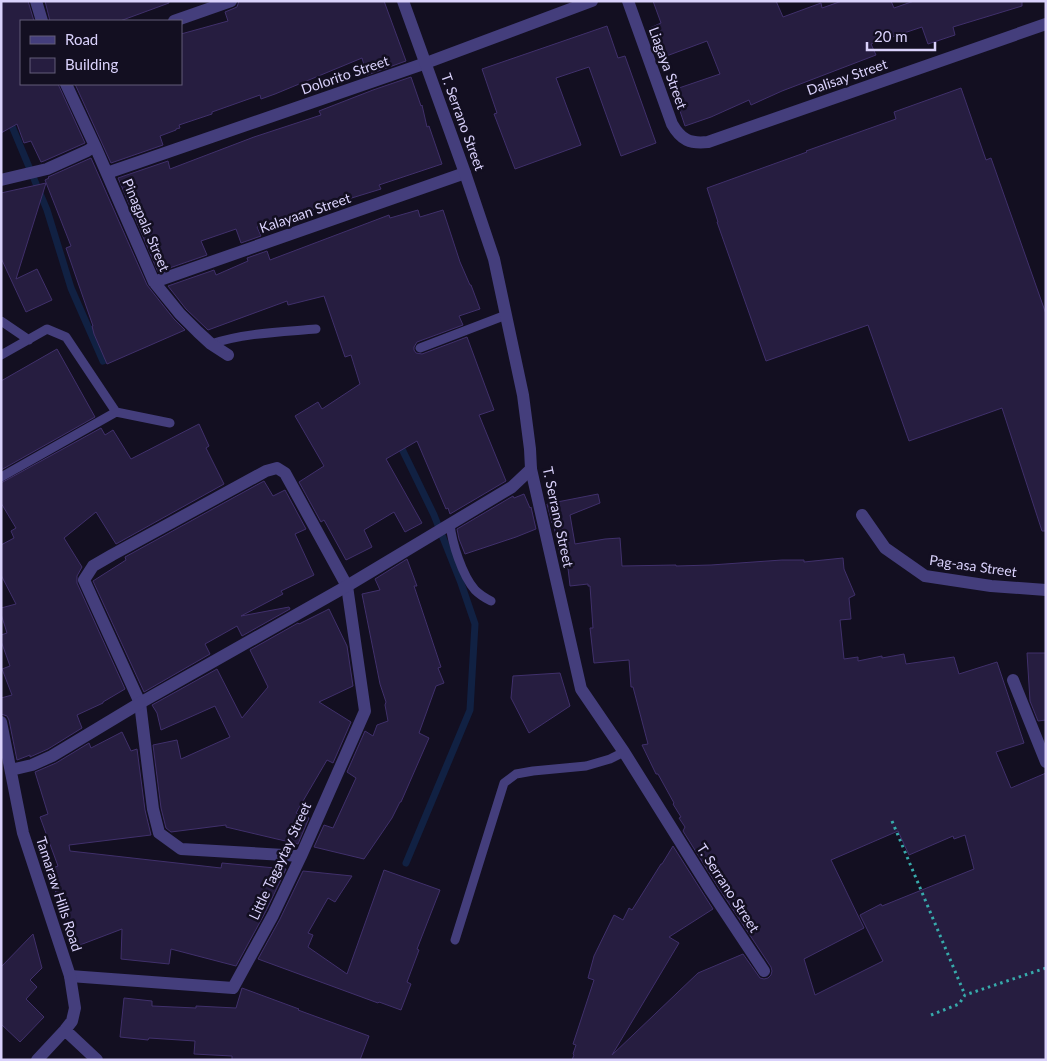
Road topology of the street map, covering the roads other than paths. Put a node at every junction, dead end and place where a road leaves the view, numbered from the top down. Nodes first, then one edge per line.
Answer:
1 (36, 1) edge
2 (231, 1) edge
3 (403, 1) edge
4 (592, 1) edge
5 (628, 1) edge
6 (42, 20) edge
7 (177, 20) edge
8 (1046, 24) edge
9 (426, 63) junction
10 (66, 85) edge
11 (686, 140) joint
12 (95, 146) junction
13 (107, 173) junction
14 (466, 173) junction
15 (1, 180) edge
16 (154, 282) junction
17 (506, 316) junction
18 (1, 321) edge
19 (316, 328) dead end
20 (29, 340) junction
21 (211, 344) junction
22 (420, 348) dead end
23 (1, 355) edge
24 (228, 355) dead end
25 (116, 412) junction
26 (170, 423) dead end
27 (531, 469) junction
28 (1, 477) edge
29 (862, 515) dead end
30 (449, 525) junction
31 (347, 586) junction
32 (1046, 590) edge
33 (491, 601) dead end
34 (1013, 680) dead end
35 (140, 703) junction
36 (1, 722) edge
37 (624, 752) junction
38 (1046, 762) edge
39 (11, 770) junction
40 (301, 856) junction
41 (455, 940) dead end
42 (764, 971) dead end
43 (70, 976) junction
44 (66, 1030) junction
45 (37, 1060) edge
46 (96, 1060) edge

1 - 6 street
2 - 7 street
3 - 9 street, T. Serrano Street
4 - 9 street, Dolorito Street
5 - 11 street, Liagaya Street
8 - 11 street, Dalisay Street
9 - 13 street, Dolorito Street
9 - 14 street, T. Serrano Street
10 - 12 street, Pinagpala Street
12 - 13 street, Pinagpala Street
12 - 15 street
13 - 16 street, Pinagpala Street
14 - 16 street, Kalayaan Street
14 - 17 street, T. Serrano Street
16 - 21 street, Pinagpala Street
17 - 22 lane
17 - 27 street, T. Serrano Street
18 - 20 lane
19 - 21 lane
20 - 23 lane
20 - 25 lane
21 - 24 street, Pinagpala Street
25 - 26 lane
25 - 28 lane
27 - 30 street
27 - 37 street, T. Serrano Street
29 - 32 street, Pag-asa Street
30 - 31 street
30 - 33 lane
31 - 35 street
31 - 35 street
31 - 40 street, Little Tagaytay Street
34 - 38 street
35 - 39 street
35 - 40 street
36 - 39 street, Tamaraw Hills Road
37 - 41 lane
37 - 42 street, T. Serrano Street
39 - 43 street, Tamaraw Hills Road
40 - 43 street, Little Tagaytay Street
43 - 44 street, Tamaraw Hills Road
44 - 45 street
44 - 46 street

